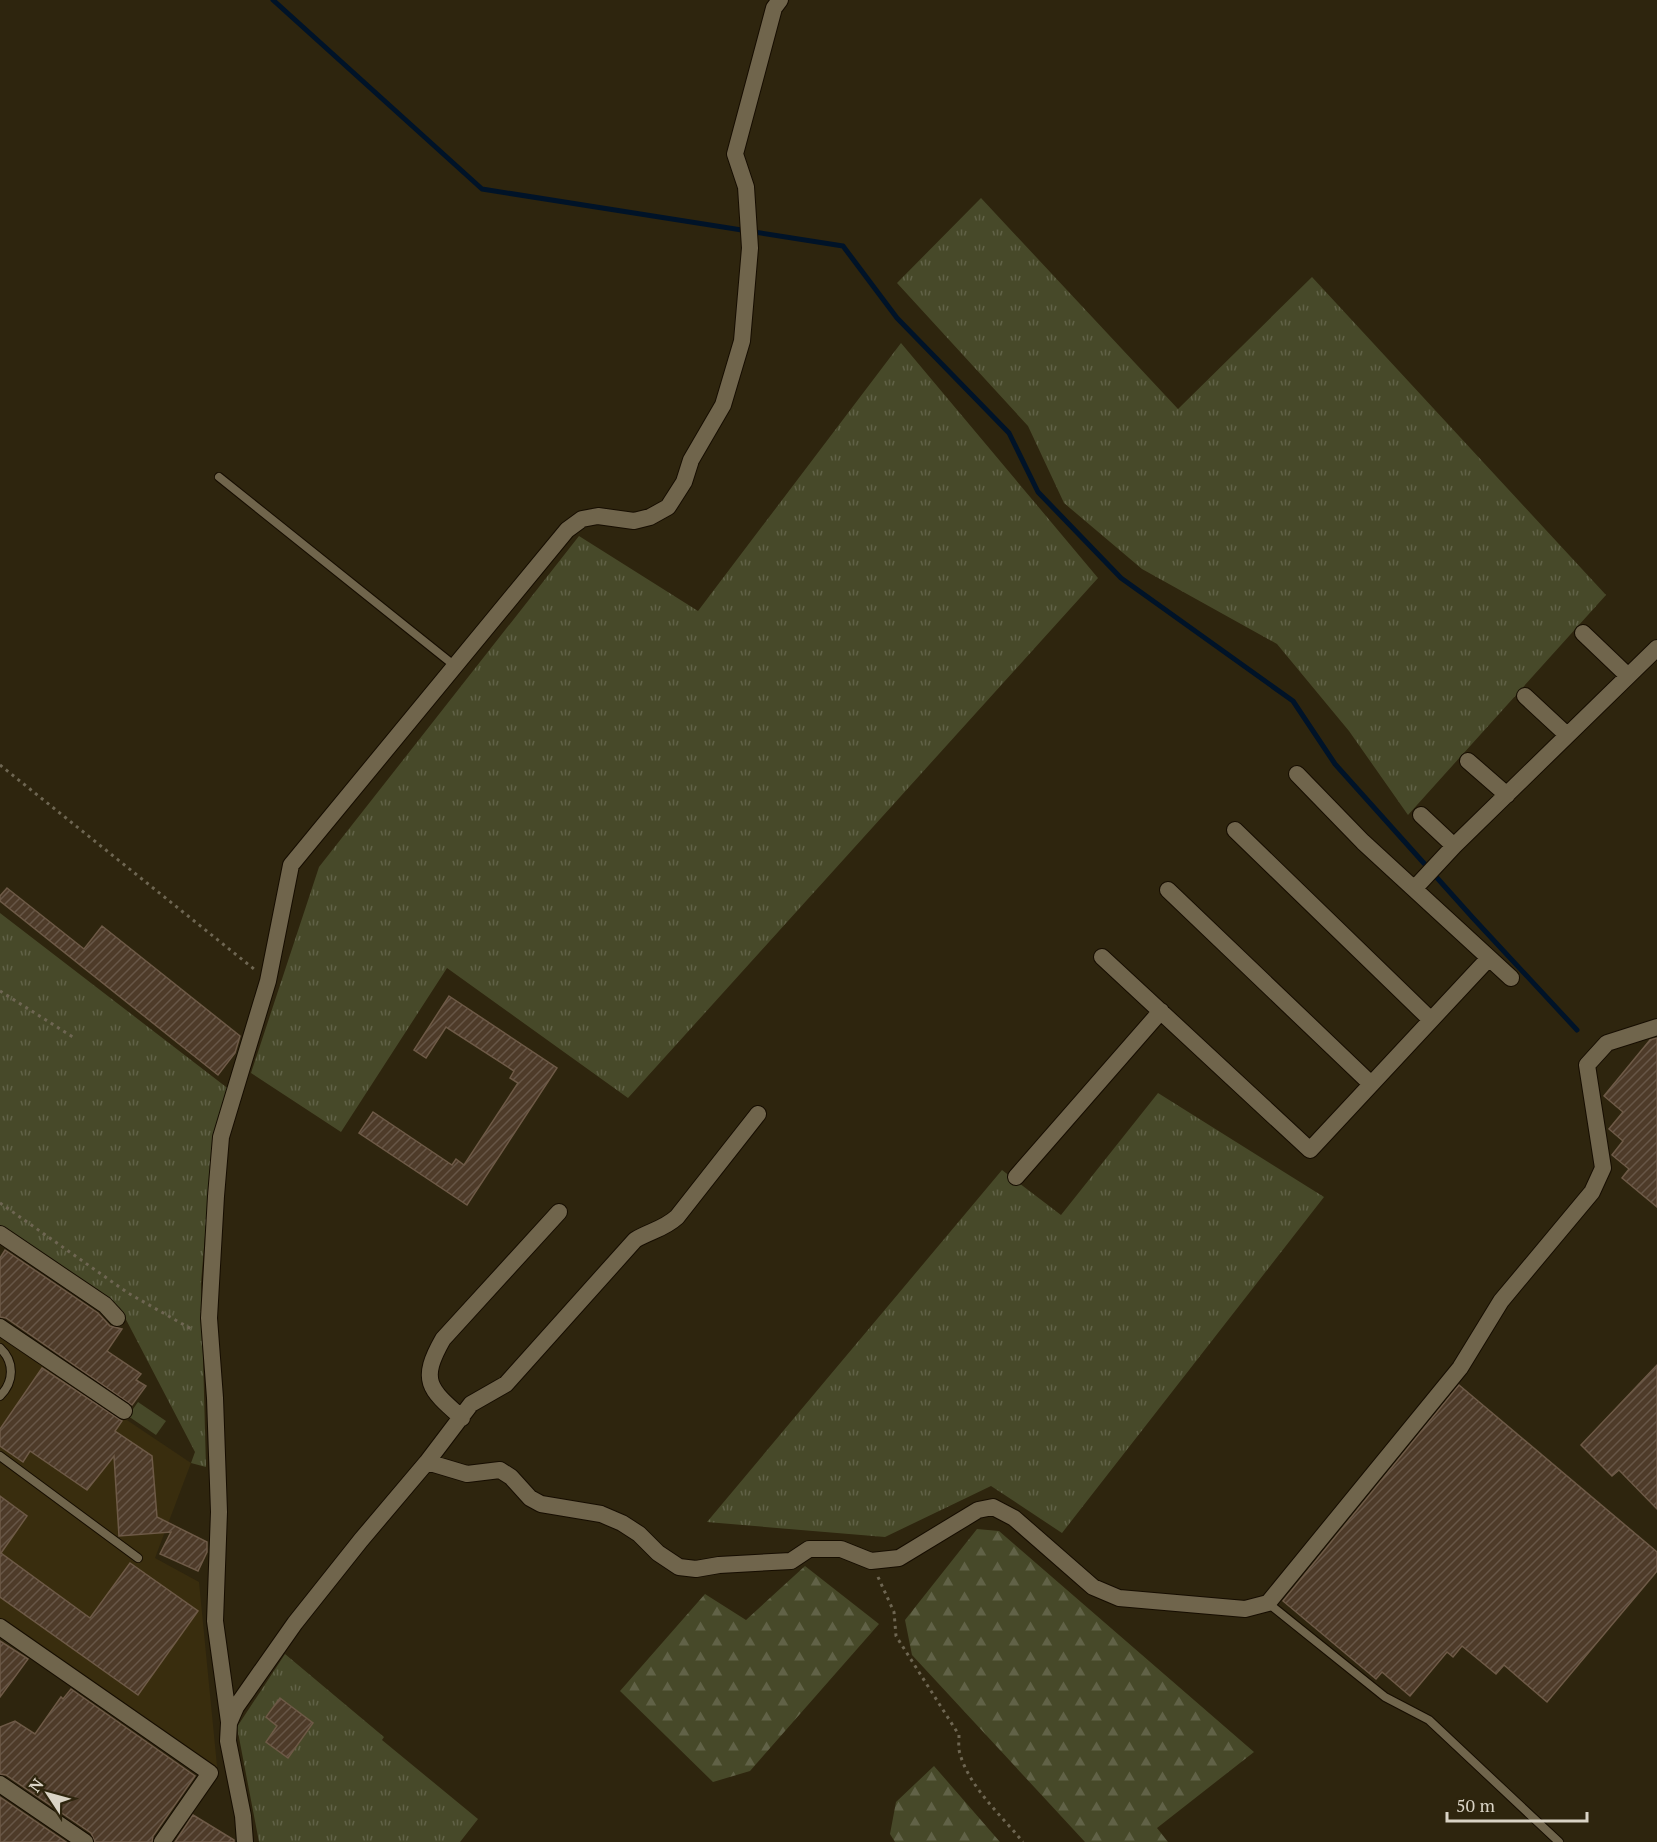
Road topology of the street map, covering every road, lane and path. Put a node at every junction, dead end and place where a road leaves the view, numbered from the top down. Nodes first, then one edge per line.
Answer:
1 (780, 0) edge
2 (219, 477) dead end
3 (1583, 633) dead end
4 (1657, 648) edge
5 (456, 666) junction
6 (1628, 676) junction
7 (1525, 696) dead end
8 (1567, 735) junction
9 (1468, 761) dead end
10 (0, 765) edge
11 (1297, 774) dead end
12 (1507, 795) junction
13 (1421, 815) dead end
14 (1235, 830) dead end
15 (1454, 846) junction
16 (1414, 889) junction
17 (1168, 890) dead end
18 (1102, 957) dead end
19 (1489, 958) junction
20 (1511, 978) dead end
21 (268, 981) junction
22 (0, 991) edge
23 (1161, 1011) junction
24 (1431, 1020) junction
25 (1657, 1027) edge
26 (76, 1039) dead end
27 (1371, 1084) junction
28 (758, 1114) dead end
29 (1016, 1177) dead end
30 (0, 1203) edge
31 (559, 1212) dead end
32 (0, 1234) edge
33 (117, 1318) dead end
34 (0, 1327) edge
35 (211, 1340) junction
36 (0, 1348) edge
37 (0, 1396) edge
38 (124, 1411) dead end
39 (462, 1418) junction
40 (0, 1456) edge
41 (427, 1462) junction
42 (138, 1558) dead end
43 (871, 1561) junction
44 (1268, 1604) junction
45 (0, 1627) edge
46 (229, 1723) junction
47 (0, 1784) edge
48 (85, 1842) edge
49 (162, 1842) edge
50 (244, 1842) edge
51 (1023, 1842) edge
52 (1559, 1842) edge

1 - 5 street
2 - 5 lane
3 - 6 street
4 - 6 street
5 - 21 street
6 - 8 street
7 - 8 street
8 - 12 street
9 - 12 street
10 - 21 path
11 - 16 street
12 - 15 street
13 - 15 street
14 - 24 street
15 - 16 street
16 - 19 street
17 - 27 street
18 - 23 street
19 - 20 street
19 - 24 street
21 - 35 street
22 - 26 path
23 - 27 street
23 - 29 street
24 - 27 street
25 - 44 street
28 - 39 street
30 - 35 path
31 - 39 street
32 - 33 street
34 - 38 street
35 - 46 street
36 - 37 lane
39 - 41 street
40 - 42 lane
41 - 43 street
41 - 46 street
43 - 44 street
43 - 51 path
44 - 52 lane
45 - 49 street
46 - 50 street
47 - 48 street

